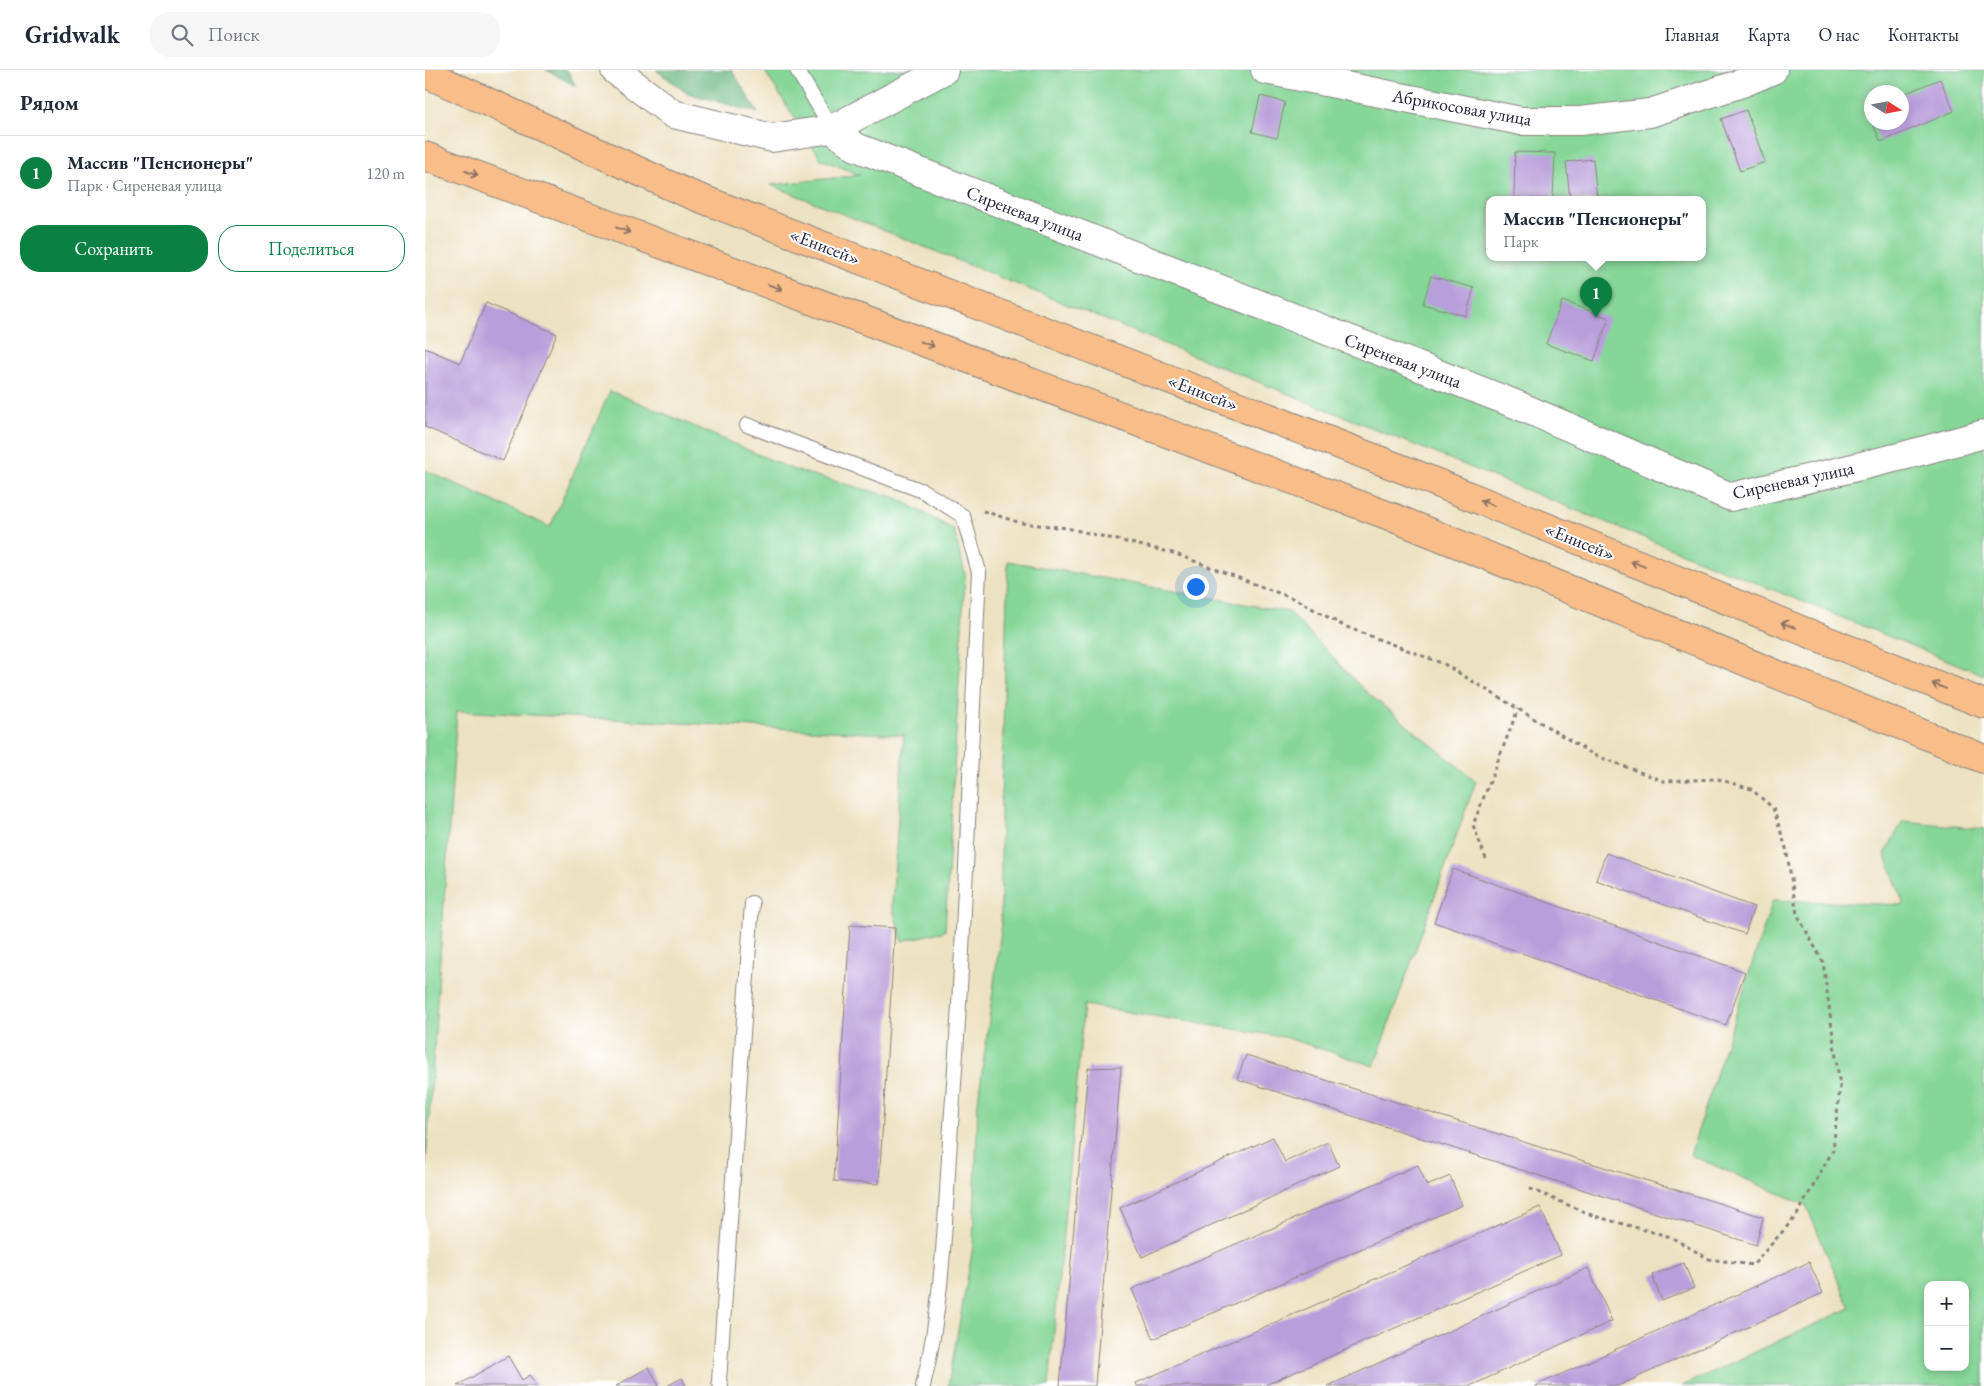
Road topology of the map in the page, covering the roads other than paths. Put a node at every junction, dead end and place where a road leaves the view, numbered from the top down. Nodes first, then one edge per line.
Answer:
1 (455, 70) edge
2 (615, 70) edge
3 (797, 70) edge
4 (944, 70) edge
5 (1773, 70) edge
6 (1270, 71) edge
7 (425, 73) edge
8 (1743, 76) edge
9 (832, 129) junction
10 (425, 156) edge
11 (617, 161) junction
12 (747, 425) dead end
13 (1984, 434) edge
14 (1984, 704) edge
15 (1984, 758) edge
16 (752, 904) dead end
17 (721, 1386) edge
18 (923, 1386) edge

1 - 11 highway
2 - 9 street
3 - 9 lane
4 - 9 street
5 - 8 street, Абрикосовая улица
6 - 8 street, Абрикосовая улица
7 - 11 highway, «Енисей»
9 - 13 street, Сиреневая улица
10 -> 15 highway
14 -> 11 highway, «Енисей»
12 - 18 lane
16 - 17 lane

